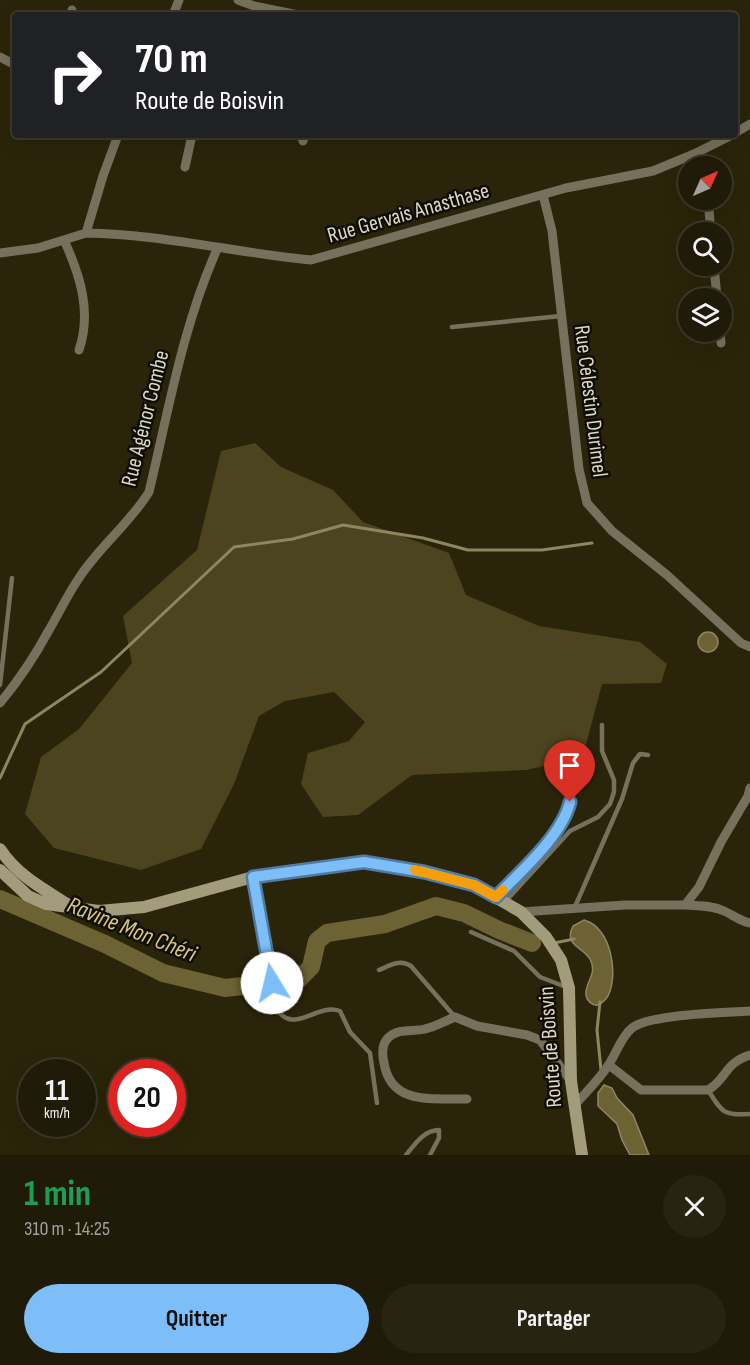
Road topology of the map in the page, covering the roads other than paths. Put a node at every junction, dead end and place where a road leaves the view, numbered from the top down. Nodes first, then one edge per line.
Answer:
1 (238, 0) edge
2 (283, 12) edge
3 (117, 138) edge
4 (191, 138) edge
5 (726, 138) edge
6 (694, 154) joint
7 (185, 166) dead end
8 (543, 195) junction
9 (86, 233) junction
10 (64, 240) junction
11 (218, 247) junction
12 (0, 253) edge
13 (561, 316) junction
14 (452, 327) dead end
15 (79, 350) dead end
16 (12, 578) dead end
17 (750, 647) edge
18 (0, 686) edge
19 (0, 703) edge
20 (602, 725) dead end
21 (648, 755) dead end
22 (750, 788) edge
23 (569, 792) dead end
24 (0, 849) edge
25 (0, 870) edge
26 (253, 877) junction
27 (501, 899) junction
28 (685, 905) junction
29 (70, 906) junction
30 (574, 909) junction
31 (521, 912) junction
32 (750, 924) edge
33 (471, 932) dead end
34 (379, 970) dead end
35 (569, 988) junction
36 (750, 1011) edge
37 (455, 1017) junction
38 (750, 1055) edge
39 (609, 1065) junction
40 (571, 1081) junction
41 (708, 1090) junction
42 (467, 1099) dead end
43 (377, 1103) dead end
44 (574, 1106) junction
45 (750, 1114) edge
46 (406, 1155) edge
47 (430, 1155) edge
48 (582, 1155) edge

1 - 2 street
3 - 9 street
4 - 7 street
5 - 6 street, Rue Gervais Anasthase
6 - 8 street, Rue Gervais Anasthase
8 - 11 street, Rue Gervais Anasthase
8 - 13 street, Rue Célestin Durimel
9 - 10 street, Rue Gervais Anasthase
9 - 11 street, Rue Gervais Anasthase
10 - 12 street, Rue Gervais Anasthase
10 - 15 street
11 - 19 street, Rue Agénor Combe
13 - 14 lane
13 - 17 street, Rue Célestin Durimel
16 - 18 lane
20 - 27 lane
21 - 30 lane
22 - 28 street
23 - 27 lane
24 - 29 main road, Route de Boisvin
25 - 29 main road, Route de Boisvin
26 - 27 main road, Route de Boisvin
26 - 29 main road, Route de Boisvin
26 - 43 lane
27 - 31 main road, Route de Boisvin
28 - 30 street
28 - 32 street
30 - 31 street
31 - 35 main road, Route de Boisvin
33 - 35 lane
34 - 37 lane
35 - 40 main road, Route de Boisvin
36 - 39 street
37 - 40 street
37 - 42 street
38 - 41 street
39 - 41 street
39 - 44 street
40 - 44 main road, Route de Boisvin
41 - 45 lane
44 - 48 main road, Route de Boisvin
46 - 47 lane

